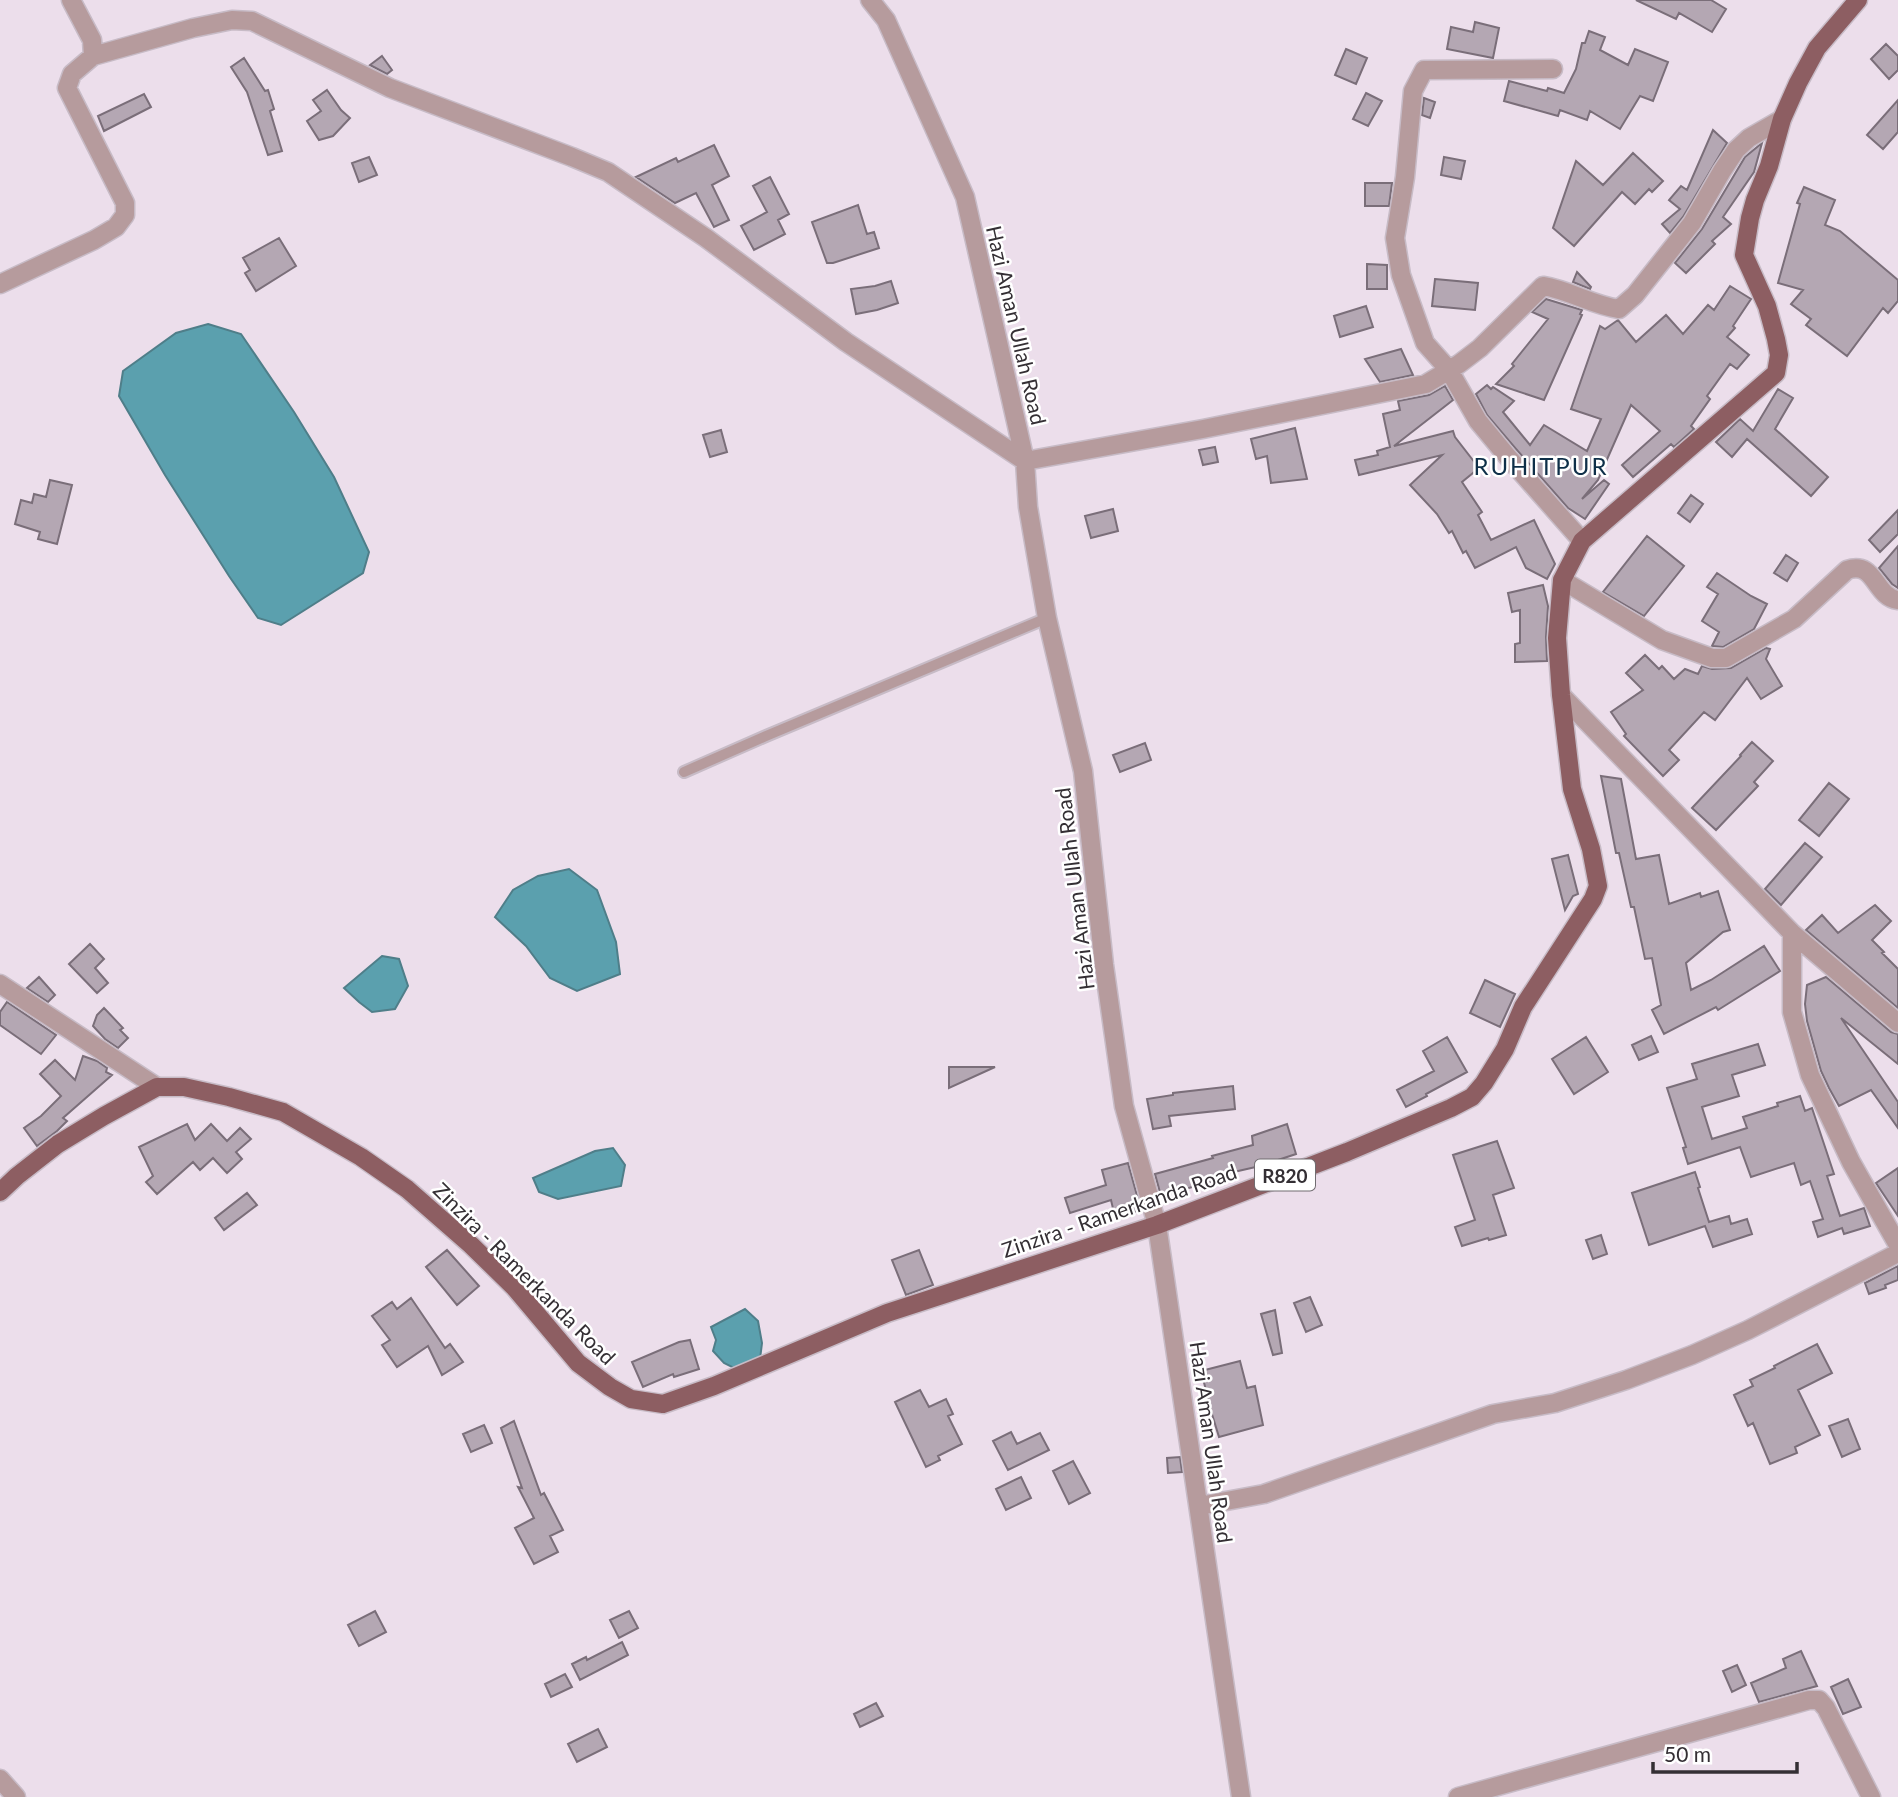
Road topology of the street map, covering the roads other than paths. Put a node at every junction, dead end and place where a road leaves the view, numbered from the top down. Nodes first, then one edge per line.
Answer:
1 (71, 0) edge
2 (870, 0) edge
3 (1858, 0) edge
4 (93, 56) junction
5 (1553, 69) dead end
6 (1782, 119) junction
7 (0, 284) edge
8 (1449, 370) junction
9 (1026, 461) junction
10 (1582, 541) junction
11 (1562, 580) junction
12 (1898, 600) edge
13 (1047, 618) junction
14 (1561, 695) junction
15 (684, 772) dead end
16 (1792, 933) junction
17 (0, 984) edge
18 (1898, 1023) edge
19 (157, 1087) junction
20 (0, 1192) edge
21 (1157, 1225) junction
22 (1898, 1245) edge
23 (1898, 1253) edge
24 (1199, 1506) junction
25 (0, 1779) edge
26 (16, 1797) edge
27 (1241, 1797) edge
28 (1458, 1797) edge
29 (1871, 1797) edge

1 - 4 street
2 - 9 street, Hazi Aman Ullah Road
3 - 6 main road, Zinzira - Ramerkanda Road / R820
4 - 7 street
4 - 9 street
5 - 8 street
6 - 8 street
6 - 10 main road, Zinzira - Ramerkanda Road / R820
8 - 9 street
8 - 10 street
9 - 13 street, Hazi Aman Ullah Road
10 - 11 main road, Zinzira - Ramerkanda Road / R820
11 - 12 street
11 - 14 main road, Zinzira - Ramerkanda Road / R820
13 - 15 lane
13 - 21 street, Hazi Aman Ullah Road
14 - 16 street
14 - 21 main road, Zinzira - Ramerkanda Road / R820
16 - 18 street
16 - 22 street
17 - 19 street
19 - 20 main road
19 - 21 main road, Zinzira - Ramerkanda Road / R820
21 - 24 street, Hazi Aman Ullah Road
23 - 24 street
24 - 27 street, Hazi Aman Ullah Road
25 - 26 street
28 - 29 street

